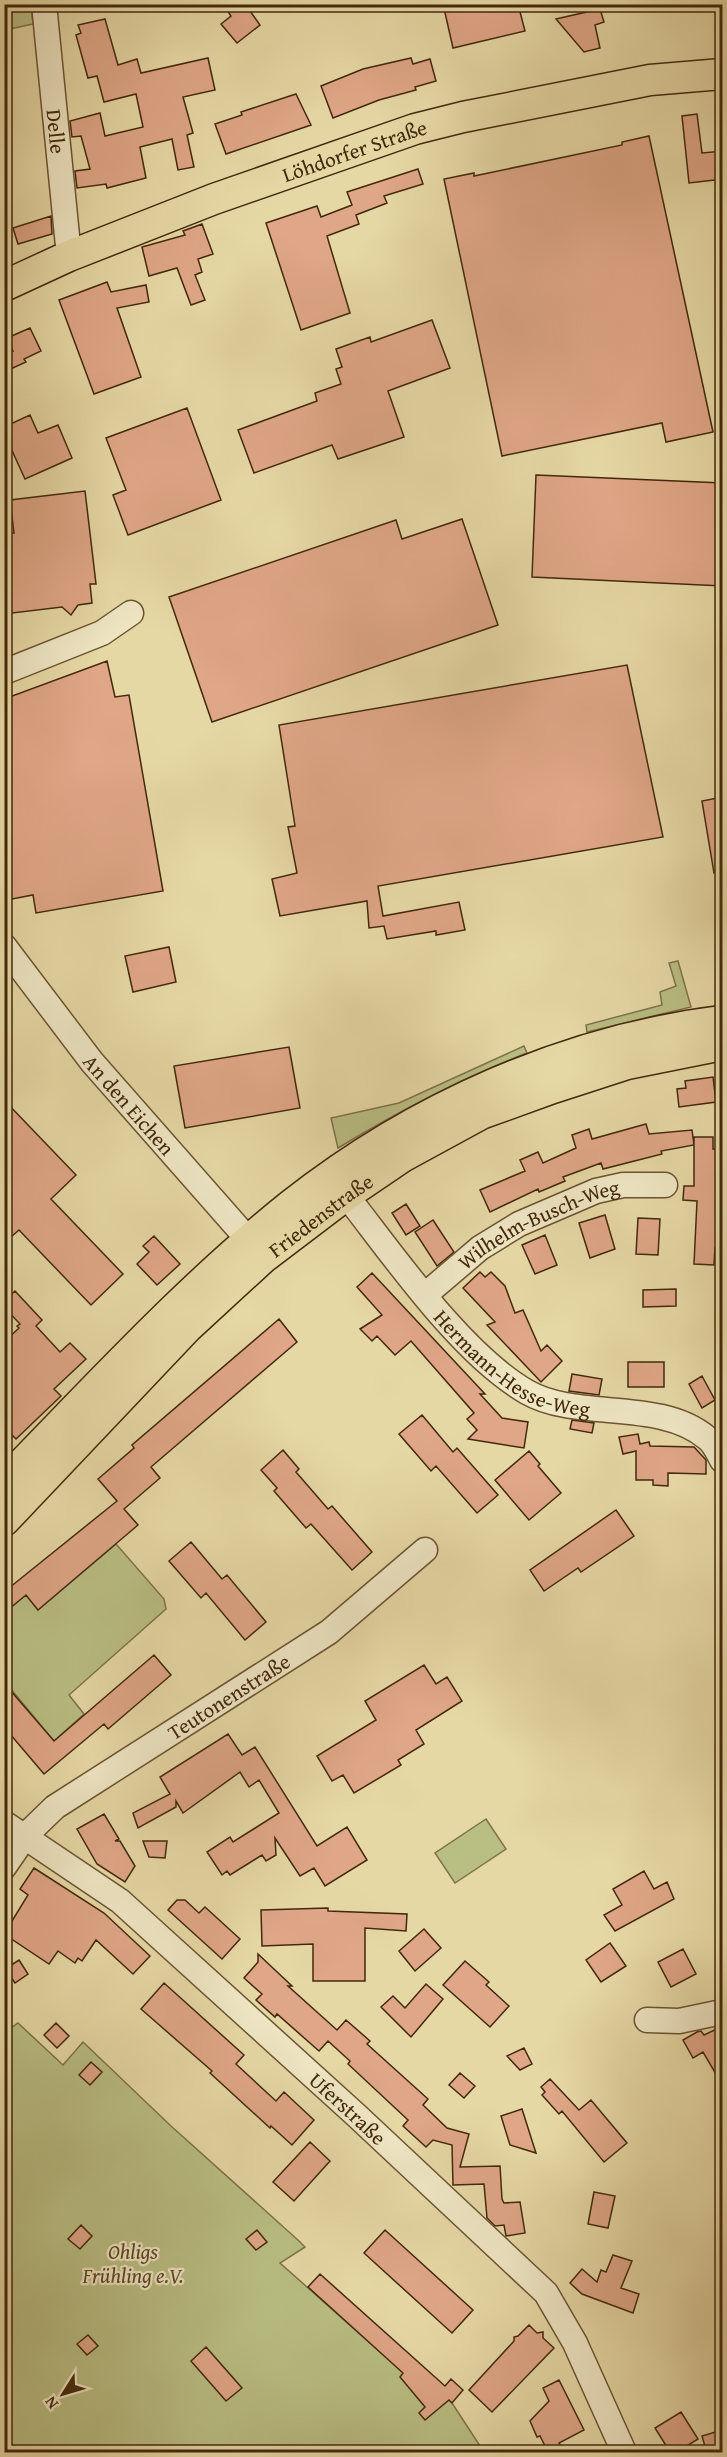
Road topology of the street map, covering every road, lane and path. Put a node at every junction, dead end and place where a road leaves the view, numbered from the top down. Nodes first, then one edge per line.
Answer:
1 (44, 4) edge
2 (723, 74) edge
3 (69, 256) junction
4 (4, 286) edge
5 (131, 613) dead end
6 (4, 672) edge
7 (4, 946) edge
8 (723, 1021) edge
9 (723, 1045) edge
10 (665, 1185) dead end
11 (346, 1195) junction
12 (256, 1249) junction
13 (425, 1295) junction
14 (723, 1460) edge
15 (4, 1482) edge
16 (4, 1521) edge
17 (425, 1550) dead end
18 (4, 1823) edge
19 (26, 1835) junction
20 (4, 1867) edge
21 (723, 2012) edge
22 (647, 2019) dead end
23 (624, 2452) edge

1 - 3 street, Delle
2 - 3 main road, Löhdorfer Straße
3 - 4 main road, Löhdorfer Straße
5 - 6 street
7 - 12 street, An den Eichen
8 - 12 main road, Friedenstraße
9 - 11 main road, Friedenstraße
10 - 13 street, Wilhelm-Busch-Weg
11 - 12 main road, Friedenstraße
11 - 13 street, Hermann-Hesse-Weg
12 - 15 main road, Friedenstraße
12 - 16 main road, Friedenstraße
13 - 14 street, Hermann-Hesse-Weg
17 - 19 street, Teutonenstraße
18 - 19 street, Uferstraße
19 - 20 street, Teutonenstraße
19 - 23 street, Uferstraße
21 - 22 street

